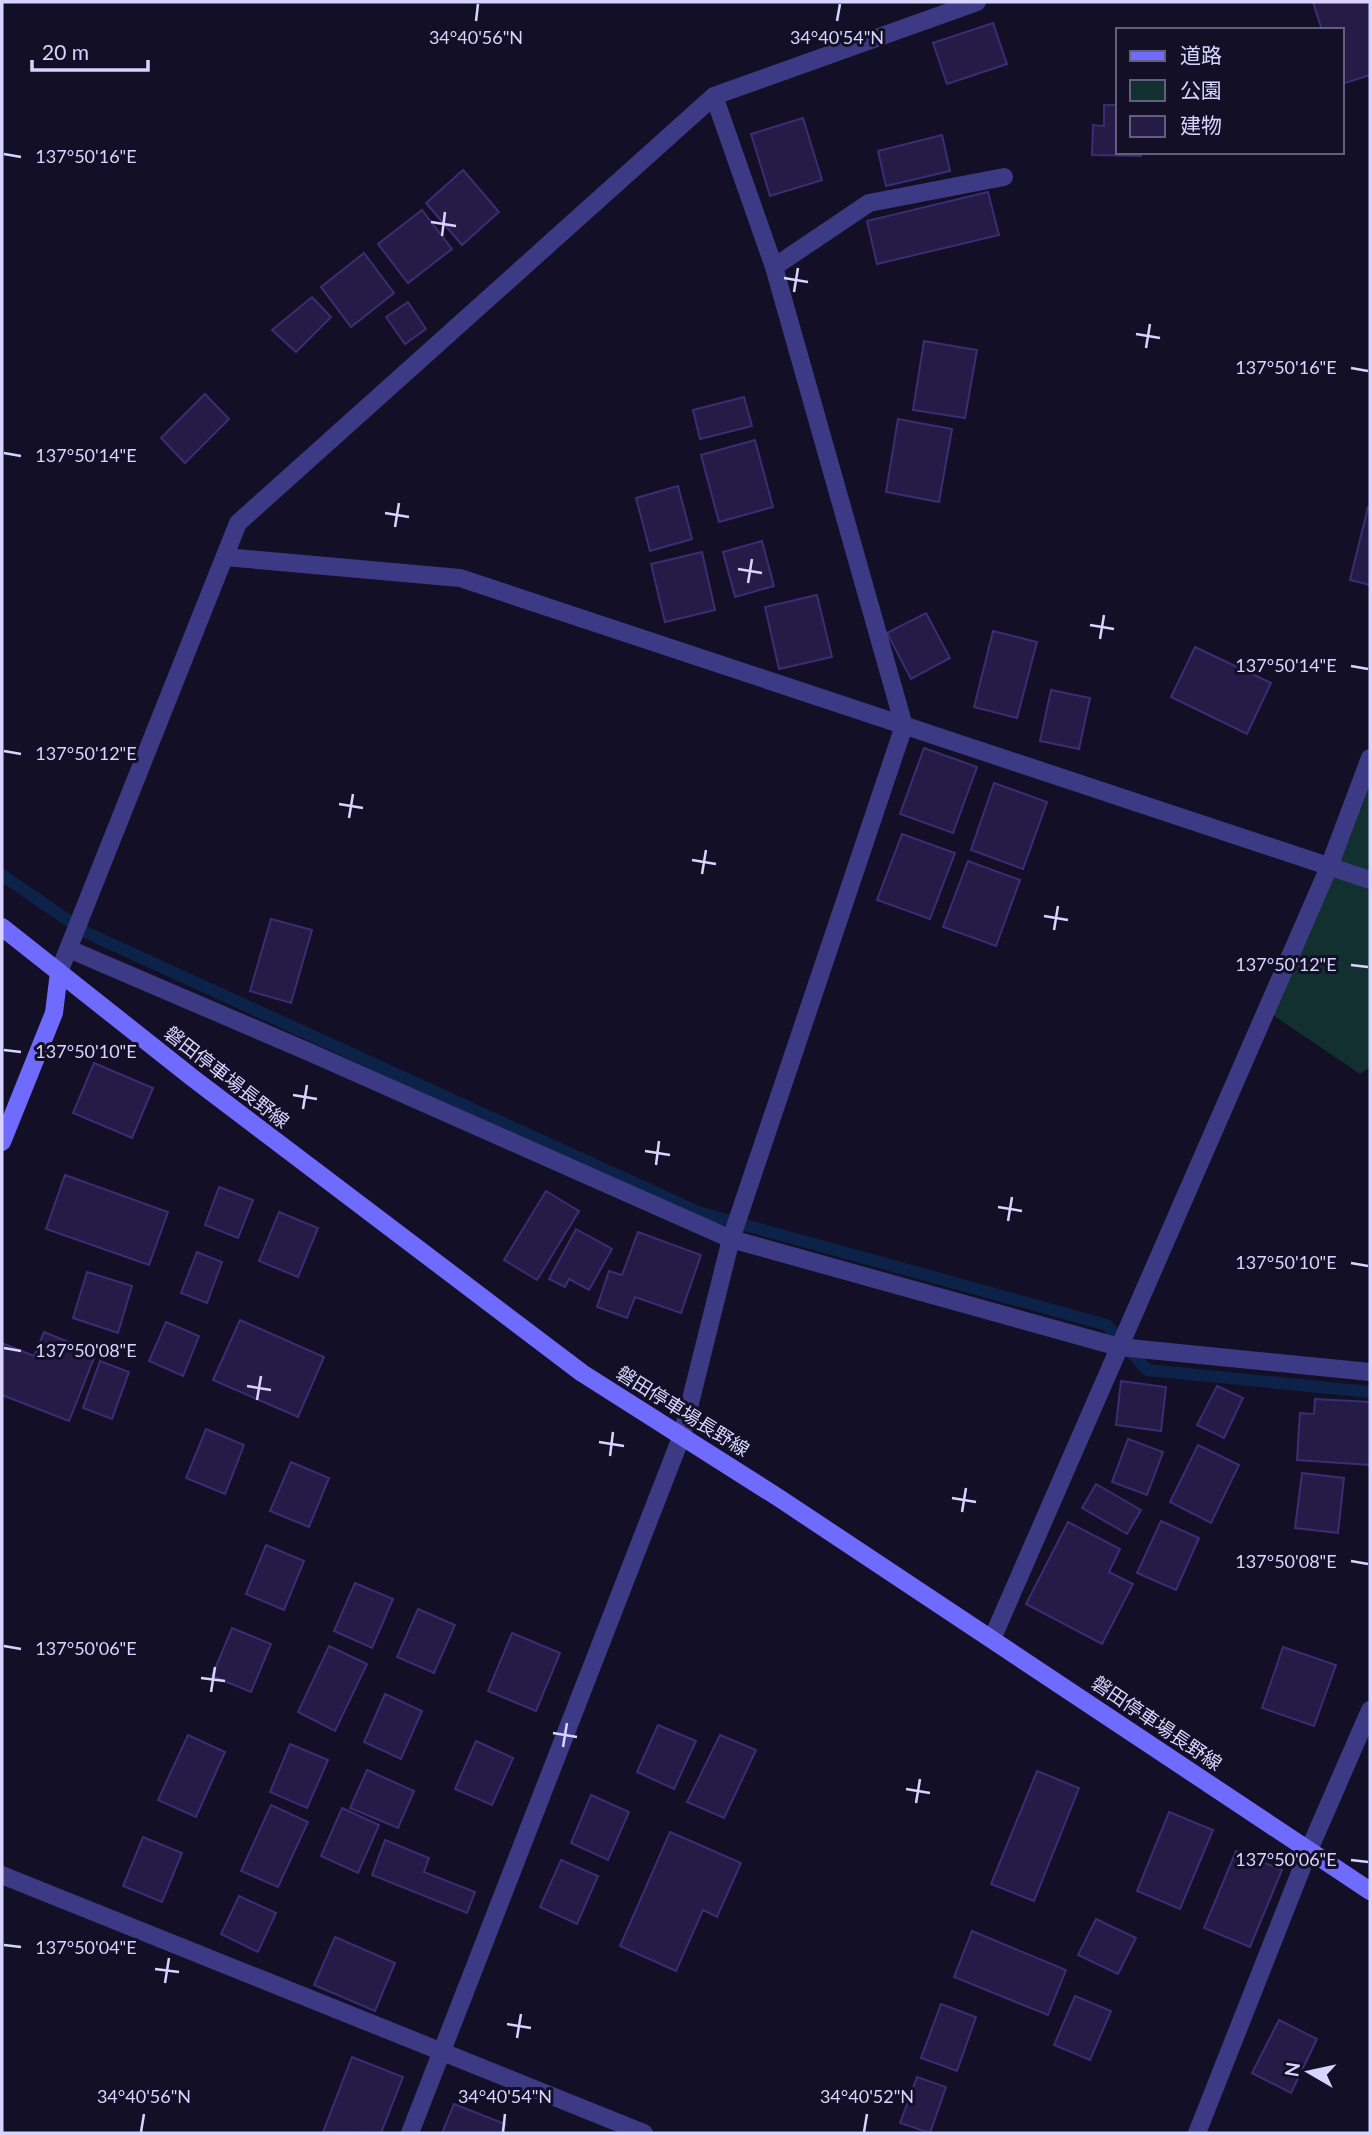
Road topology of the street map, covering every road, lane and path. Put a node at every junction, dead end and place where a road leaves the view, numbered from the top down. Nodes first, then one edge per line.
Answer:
1 (977, 2) edge
2 (714, 96) junction
3 (1004, 177) dead end
4 (774, 267) junction
5 (225, 557) junction
6 (904, 726) junction
7 (1370, 758) edge
8 (1329, 867) junction
9 (1370, 880) edge
10 (2, 926) edge
11 (69, 949) junction
12 (59, 972) junction
13 (2, 1142) edge
14 (731, 1240) junction
15 (1119, 1347) junction
16 (1370, 1372) edge
17 (682, 1435) junction
18 (992, 1639) junction
19 (1370, 1710) edge
20 (1309, 1850) junction
21 (2, 1875) edge
22 (1370, 1891) edge
23 (442, 2052) junction
24 (410, 2133) edge
25 (644, 2133) edge
26 (1197, 2133) edge

1 - 2 street
2 - 4 street
2 - 5 street
3 - 4 street
4 - 6 street
5 - 6 street
5 - 11 street
6 - 8 street
6 - 14 street
7 - 8 street
8 - 9 street
8 - 15 street
10 - 12 main road, 磐田停車場長野線
11 - 12 street
11 - 14 street
12 - 13 main road
12 - 17 main road, 磐田停車場長野線
14 - 15 street
14 - 17 street
15 - 16 street
15 - 18 street
17 - 18 main road, 磐田停車場長野線
17 - 23 street
18 - 20 main road, 磐田停車場長野線
19 - 20 street
20 - 22 main road, 磐田停車場長野線
20 - 26 street
21 - 23 street
23 - 24 street
23 - 25 street

